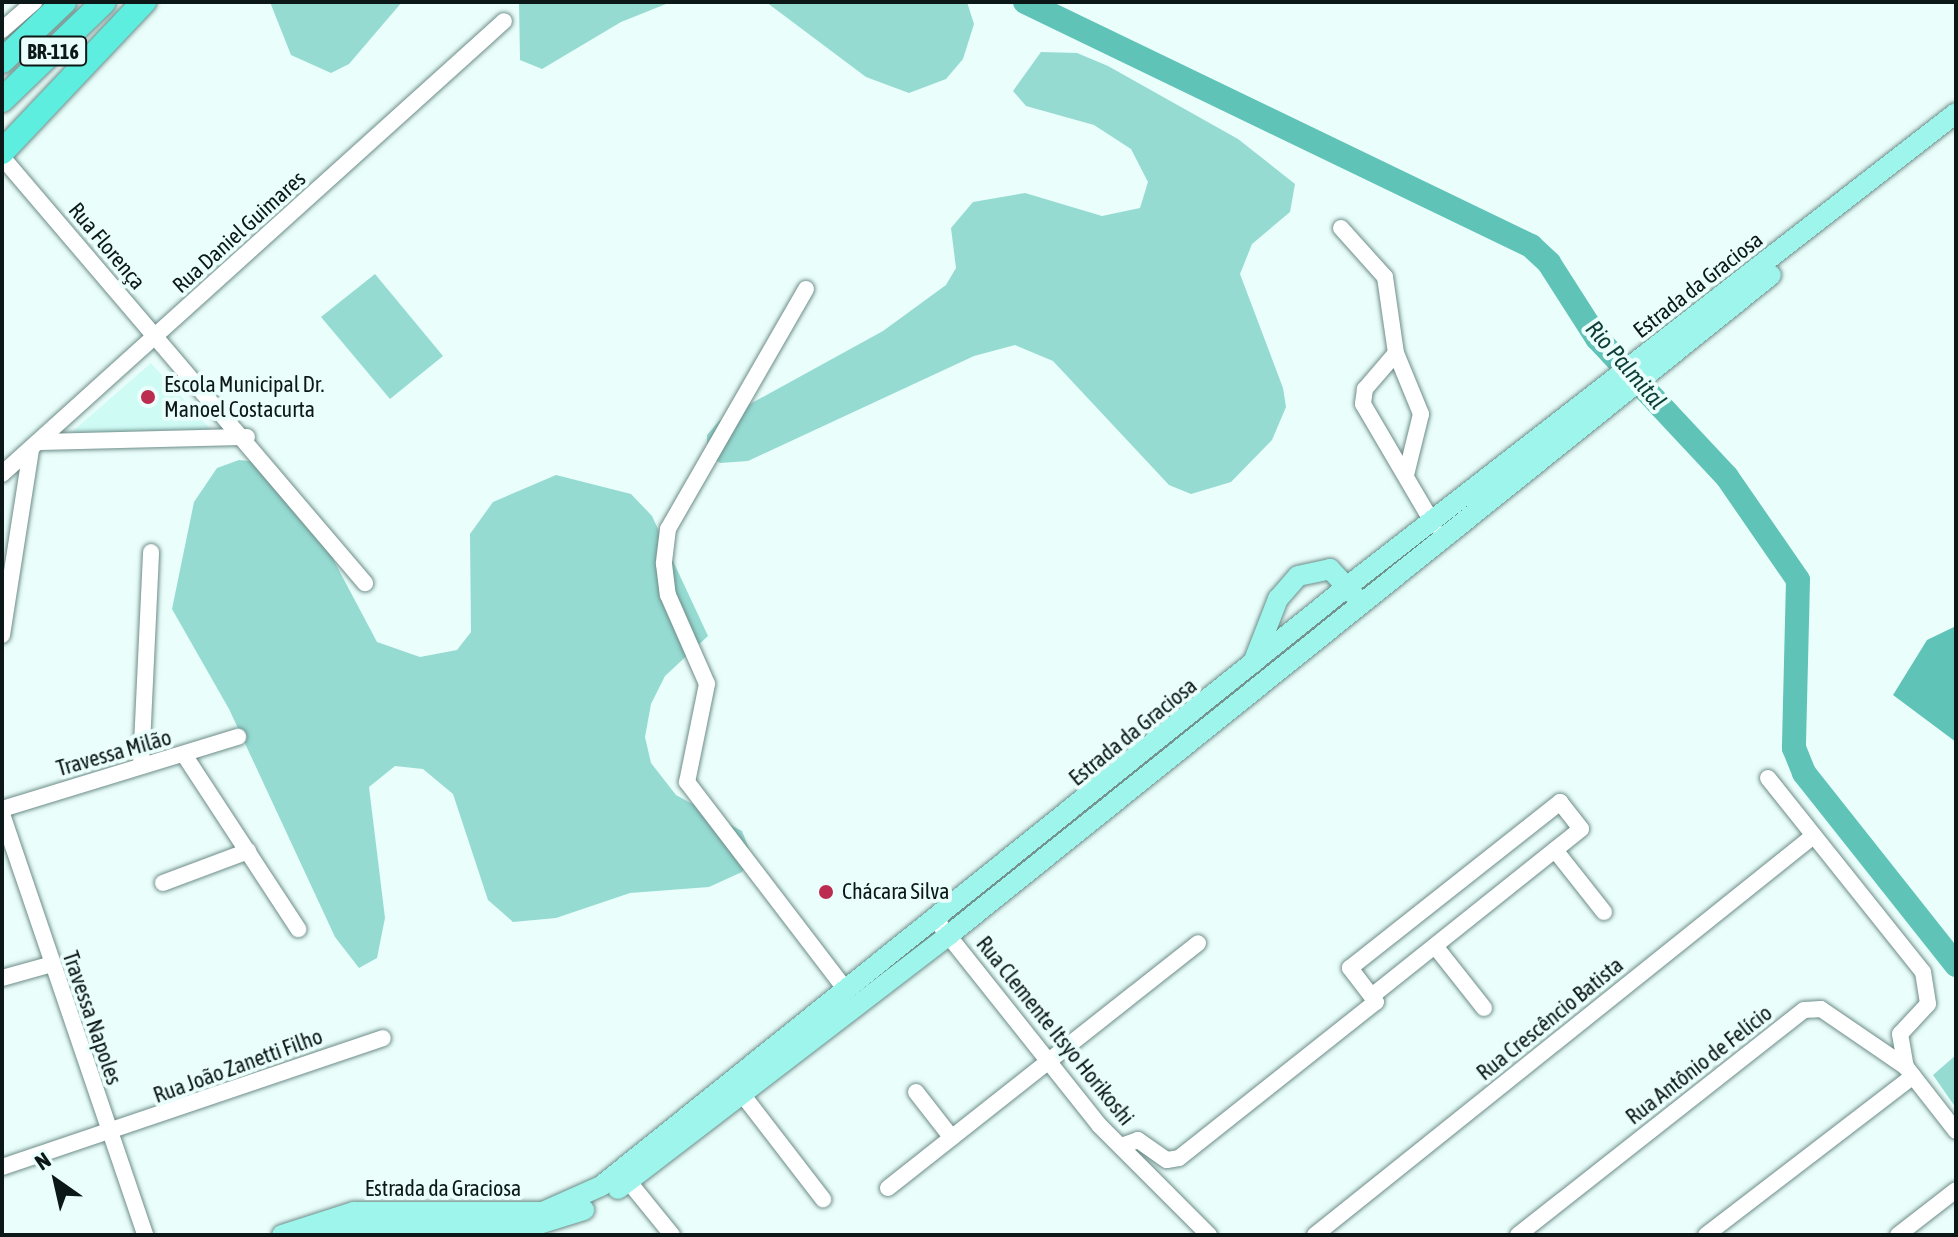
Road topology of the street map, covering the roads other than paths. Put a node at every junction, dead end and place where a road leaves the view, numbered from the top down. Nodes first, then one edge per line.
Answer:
1 (34, 2) edge
2 (64, 2) edge
3 (104, 2) edge
4 (144, 2) edge
5 (504, 21) dead end
6 (2, 30) edge
7 (2, 61) edge
8 (2, 100) edge
9 (1956, 113) edge
10 (1956, 128) edge
11 (2, 155) edge
12 (1341, 228) dead end
13 (806, 289) dead end
14 (156, 338) junction
15 (1396, 353) junction
16 (1656, 357) junction
17 (1616, 389) junction
18 (247, 437) junction
19 (36, 446) junction
20 (2, 474) edge
21 (1406, 475) junction
22 (1434, 525) junction
23 (151, 552) dead end
24 (365, 583) dead end
25 (1348, 586) junction
26 (1360, 604) junction
27 (2, 635) edge
28 (1252, 665) junction
29 (238, 737) dead end
30 (185, 756) junction
31 (141, 766) junction
32 (1768, 778) dead end
33 (2, 811) edge
34 (1812, 837) junction
35 (1555, 850) junction
36 (248, 851) junction
37 (163, 883) dead end
38 (1604, 912) dead end
39 (943, 928) junction
40 (298, 929) dead end
41 (1198, 943) dead end
42 (1435, 946) junction
43 (49, 965) junction
44 (2, 978) edge
45 (847, 991) junction
46 (1372, 996) junction
47 (1484, 1008) dead end
48 (383, 1038) dead end
49 (1050, 1062) junction
50 (1910, 1071) junction
51 (916, 1092) dead end
52 (742, 1094) junction
53 (1956, 1131) edge
54 (108, 1136) junction
55 (952, 1138) junction
56 (1121, 1146) junction
57 (2, 1167) edge
58 (629, 1182) junction
59 (888, 1188) dead end
60 (1956, 1190) edge
61 (823, 1199) dead end
62 (145, 1235) edge
63 (282, 1235) edge
64 (319, 1235) edge
65 (672, 1235) edge
66 (1209, 1235) edge
67 (1315, 1235) edge
68 (1518, 1235) edge
69 (1706, 1235) edge
70 (1898, 1235) edge

1 - 6 street
2 - 7 highway, BR-116
3 - 8 highway, BR-116
4 - 11 highway
5 - 14 street, Rua Daniel Guimares
9 - 16 main road, Estrada da Graciosa
10 - 16 main road, Estrada da Graciosa
11 - 14 street, Rua Florença
12 - 15 street
13 - 45 street
14 - 18 street, Rua Florença
14 - 19 street, Rua Daniel Guimares
15 - 21 street
15 - 21 street
16 - 17 main road, Estrada da Graciosa
17 - 22 main road, Estrada da Graciosa
17 - 26 main road, Estrada da Graciosa
18 - 19 street
18 - 24 street, Rua Florença
19 - 20 street, Rua Daniel Guimares
19 - 27 street
21 - 22 street
22 - 25 main road, Estrada da Graciosa
23 - 31 street
25 - 26 main road
25 - 28 main road, Estrada da Graciosa
25 - 28 main road
26 - 39 main road, Estrada da Graciosa
28 - 39 main road, Estrada da Graciosa
29 - 30 street, Travessa Milão
30 - 31 street, Travessa Milão
30 - 36 street
31 - 33 street, Travessa Milão
32 - 34 street
33 - 43 street, Travessa Napoles
34 - 50 street
34 - 67 street, Rua Crescêncio Batista
35 - 38 street
35 - 42 street
35 - 46 street
36 - 37 street
36 - 40 street
39 - 45 main road, Estrada da Graciosa
39 - 49 street, Rua Clemente Itsyo Horikoshi
39 - 52 main road, Estrada da Graciosa
41 - 49 street
42 - 46 street
42 - 47 street
43 - 44 street
43 - 54 street, Travessa Napoles
45 - 63 main road, Estrada da Graciosa
46 - 56 street
48 - 54 street, Rua João Zanetti Filho
49 - 55 street
49 - 56 street, Rua Clemente Itsyo Horikoshi
50 - 53 street, Rua Antônio de Felício
50 - 68 street, Rua Antônio de Felício
50 - 69 street
51 - 55 street
52 - 58 main road, Estrada da Graciosa
52 - 61 street
54 - 57 street, Rua João Zanetti Filho
54 - 62 street, Travessa Napoles
55 - 59 street
56 - 66 street, Rua Clemente Itsyo Horikoshi
58 - 64 main road, Estrada da Graciosa
58 - 65 street
60 - 70 street

